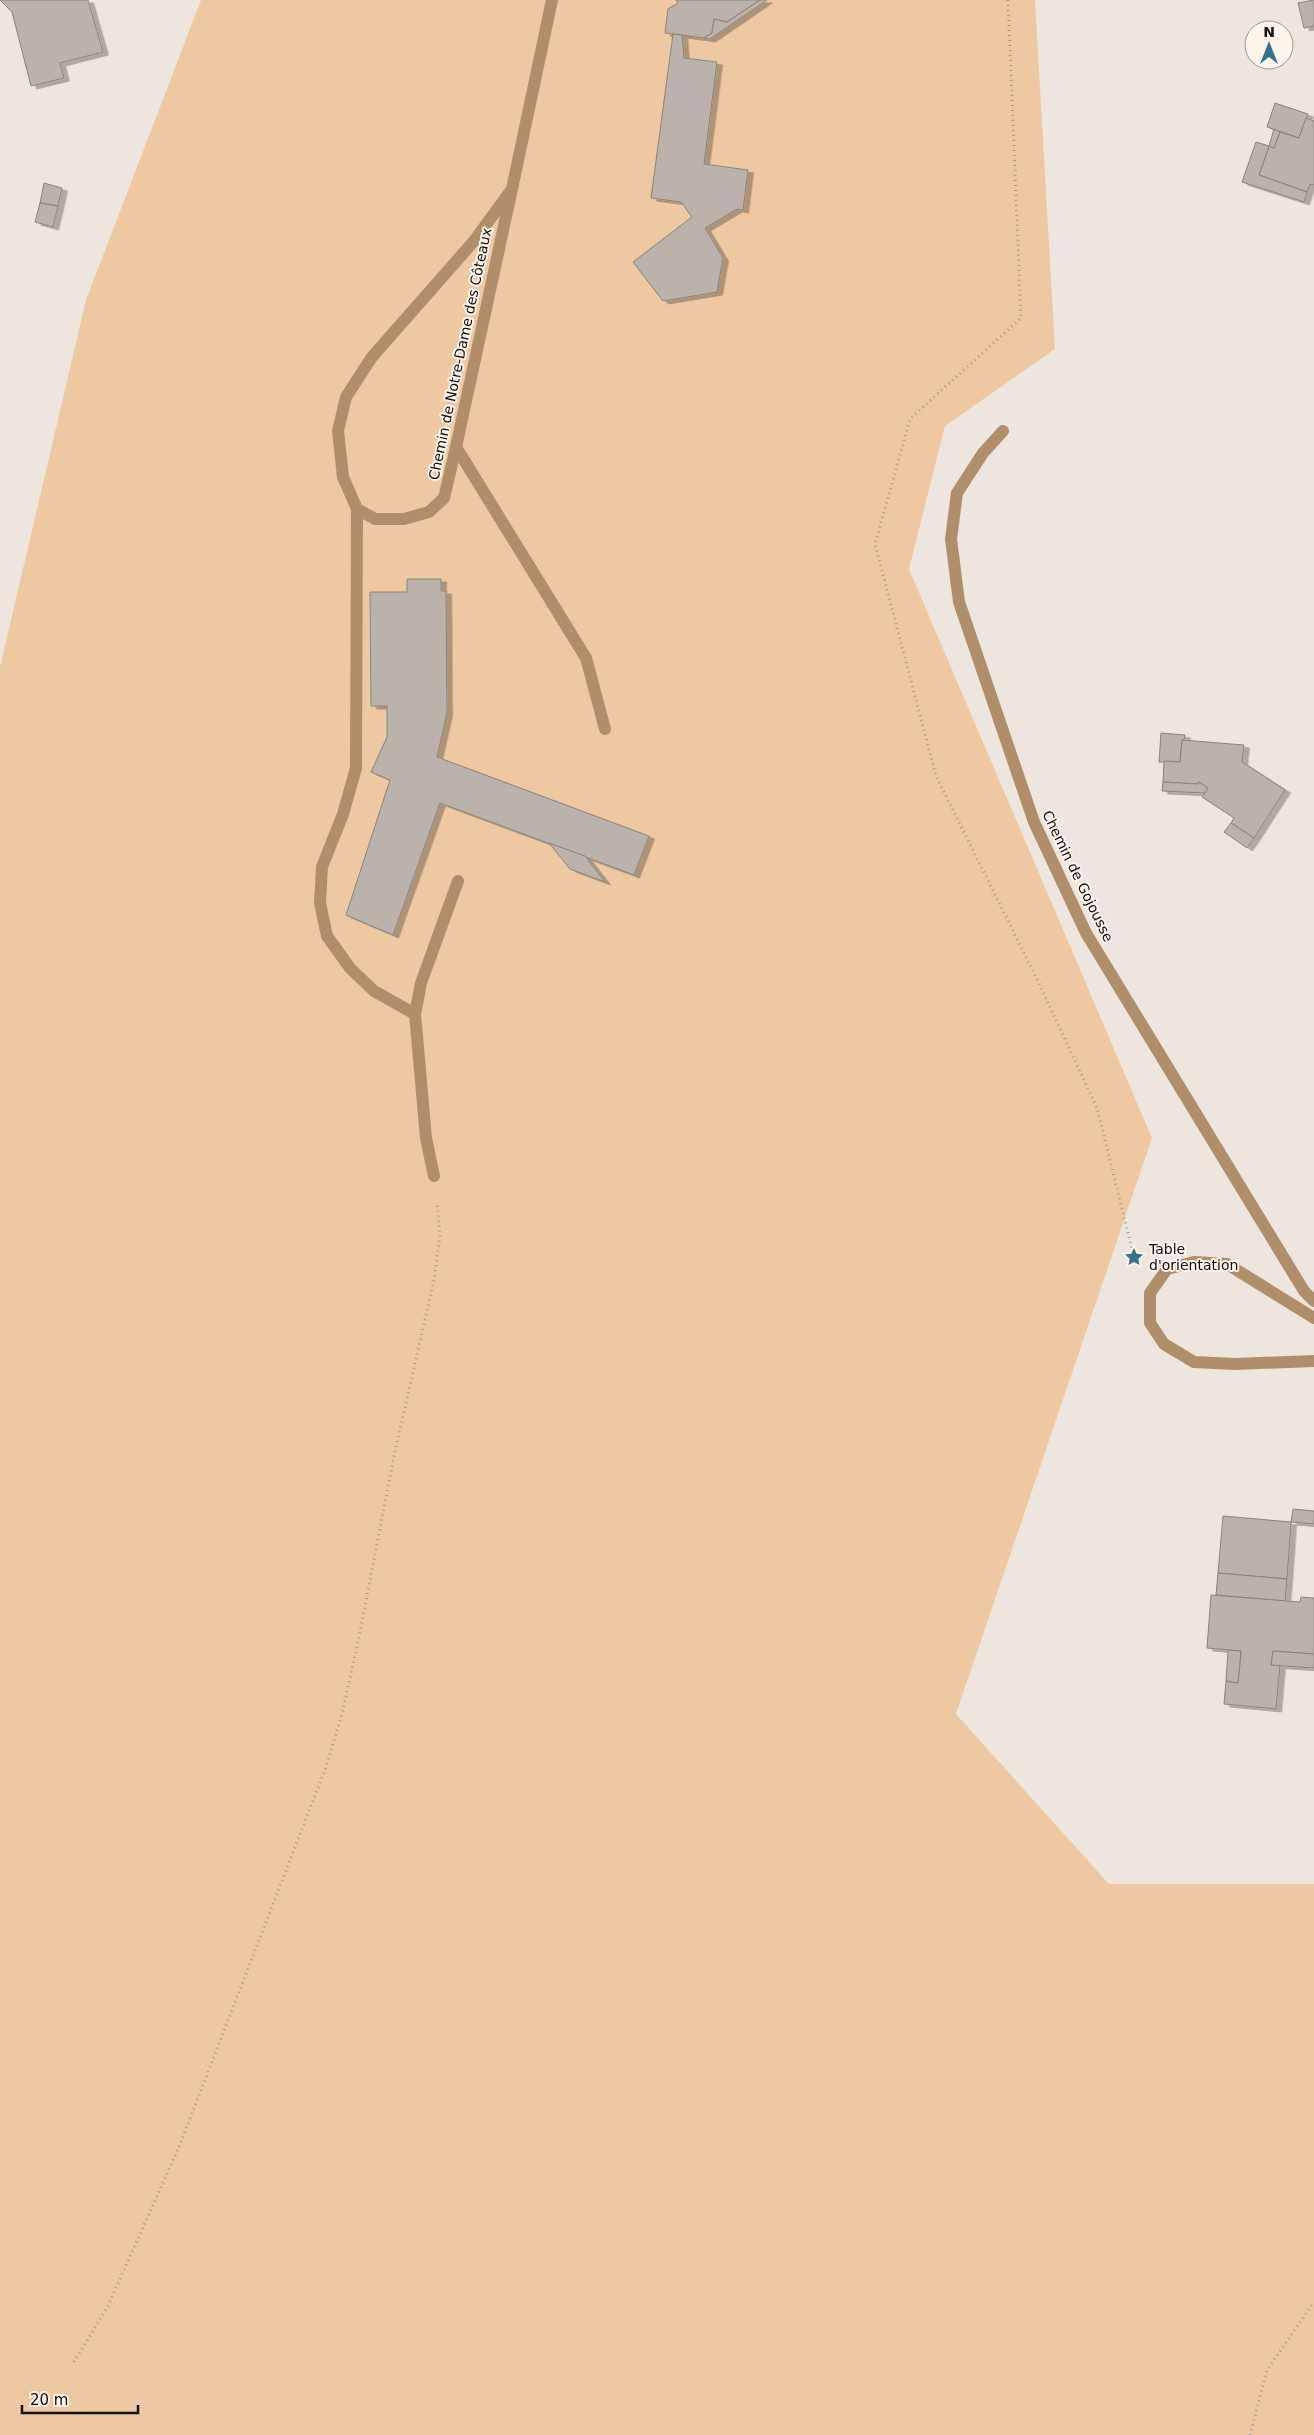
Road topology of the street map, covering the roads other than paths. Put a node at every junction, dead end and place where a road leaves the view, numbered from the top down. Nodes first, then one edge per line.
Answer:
1 (552, 0) edge
2 (512, 189) junction
3 (1003, 431) dead end
4 (456, 448) junction
5 (357, 509) junction
6 (605, 730) dead end
7 (458, 881) dead end
8 (415, 1014) junction
9 (434, 1176) road end
10 (1314, 1301) edge
11 (1314, 1318) edge
12 (1314, 1361) edge

1 - 2 street, Chemin de Notre-Dame des Côteaux
2 - 4 street, Chemin de Notre-Dame des Côteaux
2 - 5 street, Chemin de Notre-Dame des Côteaux
3 - 10 street, Chemin de Gojousse
4 - 5 street, Chemin de Notre-Dame des Côteaux
4 - 6 street
5 - 8 street
7 - 8 street
8 - 9 street
11 - 12 street

